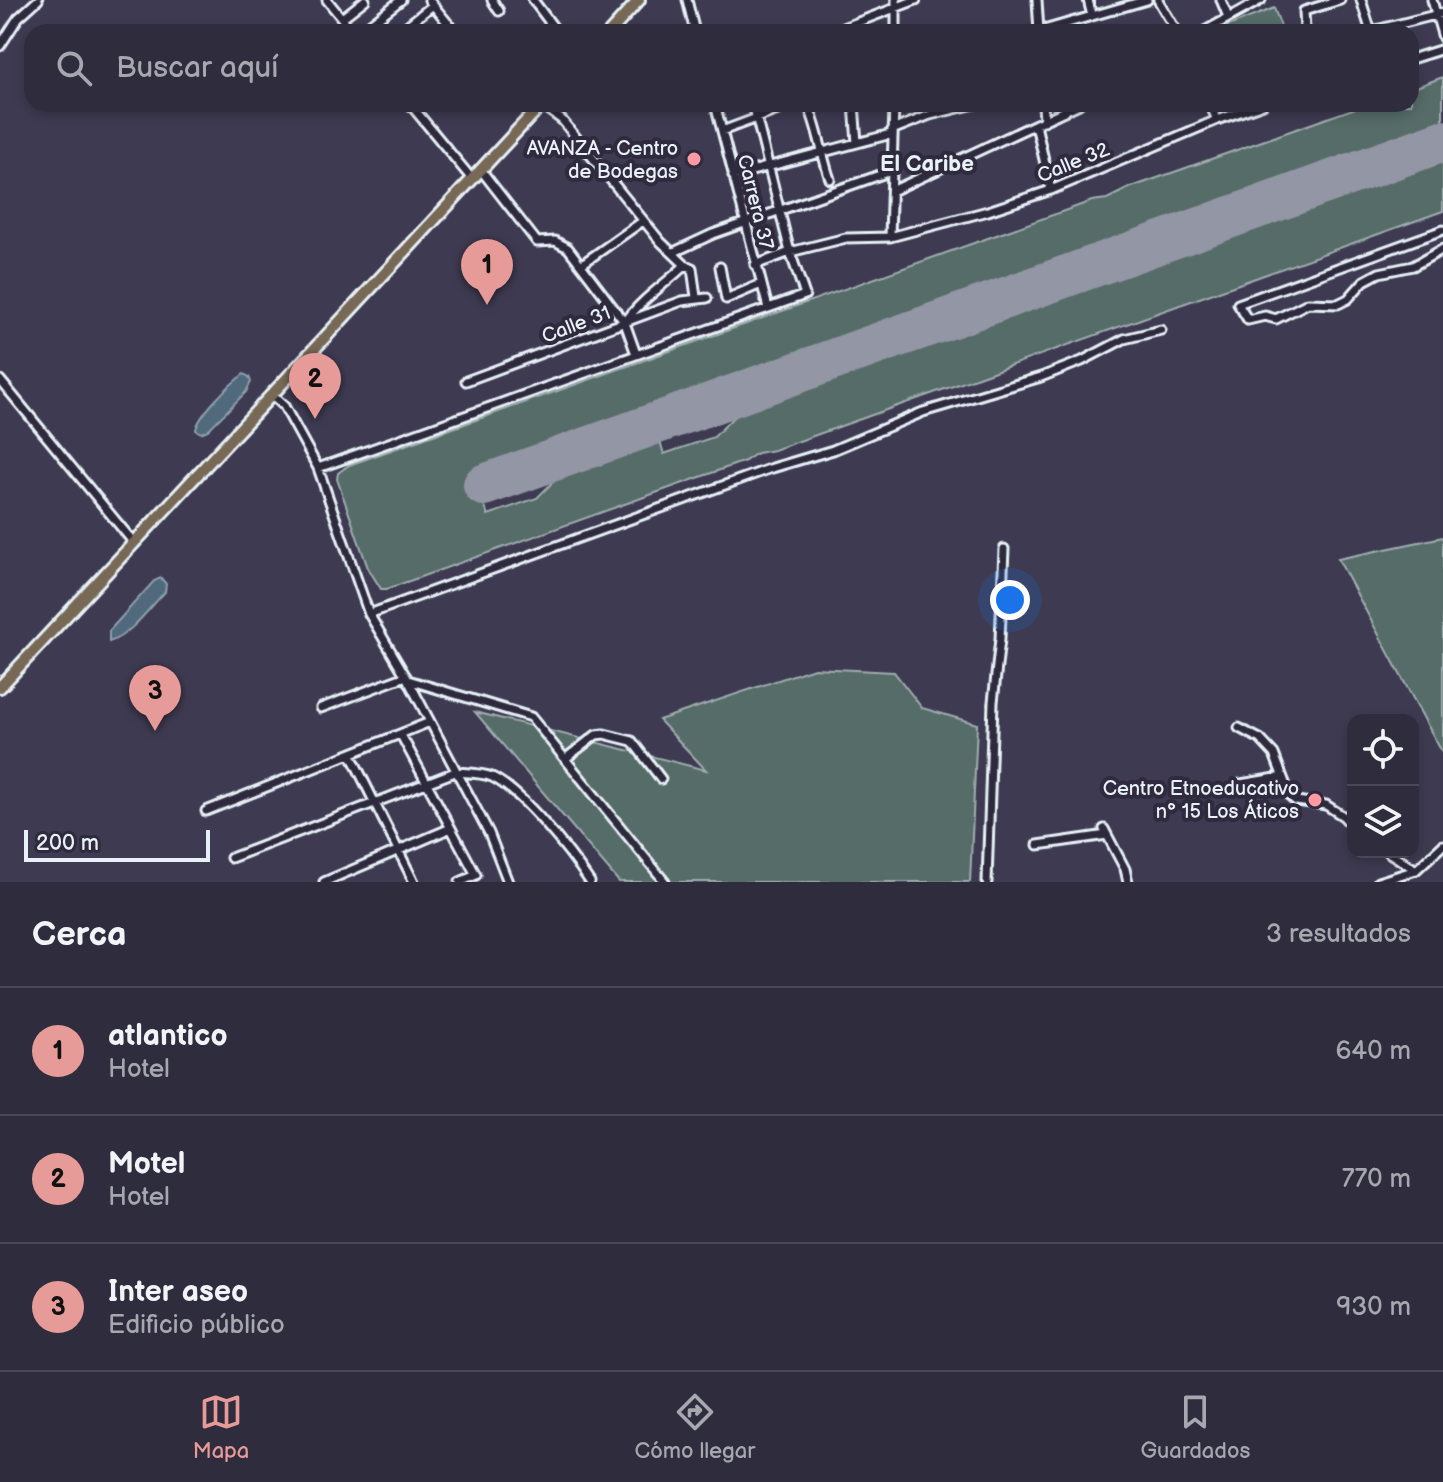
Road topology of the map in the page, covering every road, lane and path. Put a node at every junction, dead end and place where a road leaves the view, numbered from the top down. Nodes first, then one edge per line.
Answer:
1 (38, 0) edge
2 (327, 0) edge
3 (365, 0) edge
4 (401, 0) edge
5 (492, 0) edge
6 (533, 0) edge
7 (639, 0) edge
8 (687, 0) edge
9 (916, 0) edge
10 (1037, 0) edge
11 (1088, 0) edge
12 (1147, 0) edge
13 (1158, 0) edge
14 (1221, 0) edge
15 (1261, 0) edge
16 (1340, 0) edge
17 (1361, 0) edge
18 (1432, 0) edge
19 (431, 3) edge
20 (896, 4) edge
21 (499, 11) dead end
22 (1439, 14) edge
23 (1092, 16) junction
24 (1228, 17) junction
25 (342, 18) junction
26 (448, 23) edge
27 (347, 24) edge
28 (370, 24) edge
29 (408, 24) edge
30 (551, 24) edge
31 (617, 24) edge
32 (693, 24) edge
33 (854, 24) edge
34 (1038, 24) edge
35 (1065, 24) edge
36 (1172, 24) edge
37 (1216, 24) edge
38 (1305, 24) edge
39 (1368, 24) edge
40 (1401, 24) edge
41 (1443, 38) edge
42 (0, 46) edge
43 (1443, 49) edge
44 (1419, 56) edge
45 (417, 112) edge
46 (535, 112) edge
47 (552, 112) edge
48 (717, 112) edge
49 (756, 112) edge
50 (773, 112) edge
51 (812, 112) edge
52 (855, 112) edge
53 (893, 112) edge
54 (942, 112) edge
55 (1043, 112) edge
56 (1063, 112) edge
57 (1214, 112) edge
58 (1240, 112) edge
59 (758, 118) junction
60 (1217, 120) junction
61 (1044, 121) junction
62 (1036, 125) junction
63 (722, 131) junction
64 (892, 132) junction
65 (857, 143) junction
66 (820, 151) junction
67 (769, 165) junction
68 (481, 170) junction
69 (894, 170) junction
70 (733, 176) junction
71 (472, 179) junction
72 (830, 179) dead end
73 (1051, 190) junction
74 (892, 191) junction
75 (780, 211) junction
76 (643, 221) junction
77 (745, 223) junction
78 (1443, 230) edge
79 (890, 237) junction
80 (1443, 249) edge
81 (674, 252) junction
82 (790, 252) junction
83 (582, 264) junction
84 (685, 265) junction
85 (755, 265) junction
86 (720, 267) dead end
87 (761, 284) junction
88 (696, 297) junction
89 (707, 298) dead end
90 (768, 308) junction
91 (625, 323) junction
92 (1161, 330) dead end
93 (636, 354) junction
94 (0, 380) edge
95 (466, 381) dead end
96 (272, 395) junction
97 (318, 468) junction
98 (134, 543) junction
99 (1004, 549) dead end
100 (369, 614) junction
101 (407, 678) junction
102 (0, 687) edge
103 (321, 708) dead end
104 (430, 722) junction
105 (1239, 728) dead end
106 (401, 735) junction
107 (351, 755) junction
108 (565, 759) junction
109 (455, 772) junction
110 (1282, 777) junction
111 (661, 779) dead end
112 (427, 783) junction
113 (1235, 785) dead end
114 (376, 802) junction
115 (206, 811) dead end
116 (1347, 820) edge
117 (451, 828) junction
118 (1038, 845) dead end
119 (1443, 845) edge
120 (399, 850) junction
121 (231, 858) dead end
122 (1397, 858) edge
123 (1416, 870) junction
124 (350, 872) junction
125 (1400, 878) edge
126 (324, 882) edge
127 (355, 882) edge
128 (414, 882) edge
129 (460, 882) edge
130 (508, 882) edge
131 (590, 882) edge
132 (665, 882) edge
133 (987, 882) edge
134 (1128, 882) edge
135 (1378, 882) edge

1 - 42 street
2 - 25 street
3 - 25 street
4 - 28 street
5 - 21 street
6 - 30 street
7 - 31 highway
8 - 32 street
9 - 20 street
10 - 34 street
11 - 23 street
12 - 23 street
13 - 36 street
14 - 24 street
15 - 24 street
16 - 38 street
17 - 39 street
18 - 22 street
19 - 26 street
19 - 29 street
20 - 33 street
22 - 40 street
22 - 41 street
23 - 35 street
24 - 37 street
25 - 27 street
43 - 44 street
45 - 71 street
46 - 68 highway
47 - 76 street
48 - 63 street, Carrera 37
49 - 59 street
50 - 59 street
51 - 66 street
52 - 65 street
53 - 64 street
54 - 64 street
55 - 61 street
56 - 61 street
57 - 60 street
58 - 60 street, Calle 32
59 - 63 street
59 - 67 street
60 - 73 street, Calle 32
61 - 62 street
62 - 73 street
62 - 74 street
63 - 70 street, Carrera 37
64 - 65 street
64 - 69 street
65 - 66 street
66 - 67 street
66 - 72 street
67 - 70 street
67 - 75 street
68 - 71 highway
68 - 83 street
69 - 74 street
69 - 75 street
70 - 77 street, Carrera 37
71 - 96 highway
73 - 79 street, Calle 32
74 - 79 street
75 - 77 street
75 - 82 street
76 - 81 street
76 - 83 street
77 - 81 street
77 - 85 street, Carrera 37
78 - 80 street
79 - 82 street, Calle 32
81 - 84 street
82 - 85 street, Calle 32
82 - 90 street
83 - 91 street
84 - 88 street
84 - 91 street
85 - 87 street, Carrera 37
86 - 87 street
87 - 90 street, Carrera 37
88 - 89 street, Calle 31
88 - 91 street, Calle 31
90 - 93 street
91 - 93 street
91 - 95 street, Calle 31
92 - 100 street
93 - 97 street
94 - 98 street
96 - 97 street
96 - 98 highway
97 - 100 street
98 - 102 highway
99 - 133 street
100 - 101 street
101 - 103 street
101 - 104 street
101 - 108 street
104 - 106 street
104 - 109 street
105 - 110 street
106 - 107 street
106 - 112 street
107 - 114 street
107 - 115 street
108 - 111 street
108 - 132 street
109 - 112 street
109 - 130 street
109 - 131 street
110 - 113 street
110 - 116 street
112 - 114 street
112 - 117 street
114 - 120 street
114 - 121 street
117 - 120 street
117 - 129 street
118 - 134 street
119 - 123 street
120 - 124 street
120 - 128 street
122 - 123 street
123 - 125 street
124 - 126 street
124 - 127 street
125 - 135 street

